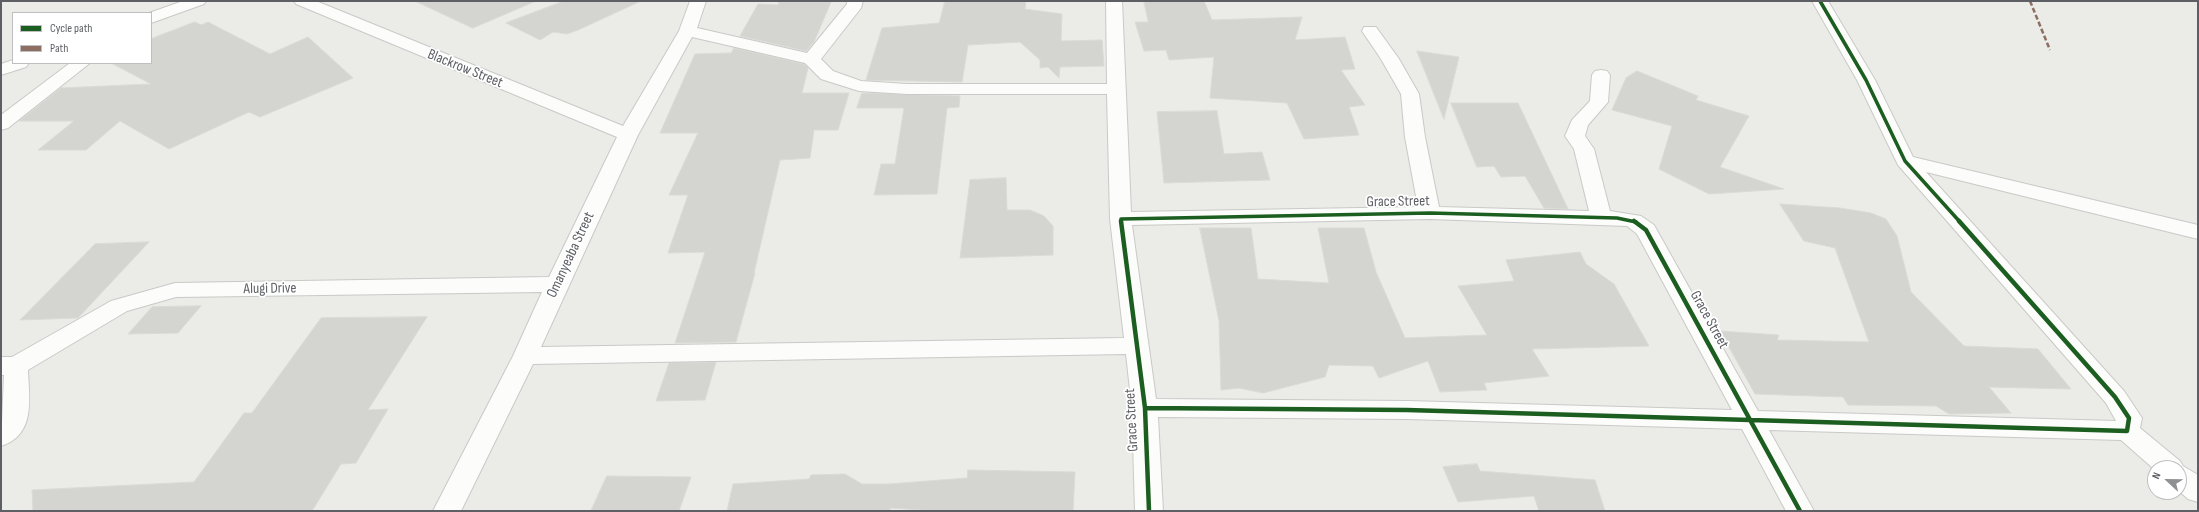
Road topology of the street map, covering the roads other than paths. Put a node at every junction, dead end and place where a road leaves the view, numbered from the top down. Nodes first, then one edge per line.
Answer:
1 (198, 1) edge
2 (302, 1) edge
3 (698, 1) edge
4 (855, 1) edge
5 (1114, 1) edge
6 (1820, 1) edge
7 (152, 18) edge
8 (1370, 31) dead end
9 (687, 32) junction
10 (811, 58) junction
11 (17, 64) edge
12 (80, 64) edge
13 (1, 70) edge
14 (1601, 75) dead end
15 (1116, 89) junction
16 (1, 124) edge
17 (628, 136) junction
18 (1905, 161) junction
19 (1430, 213) junction
20 (1601, 218) junction
21 (1121, 219) junction
22 (2198, 232) edge
23 (557, 284) junction
24 (1138, 346) junction
25 (525, 356) junction
26 (8, 366) edge
27 (1145, 408) junction
28 (1750, 420) junction
29 (2127, 431) junction
30 (1, 436) edge
31 (2161, 460) edge
32 (2187, 482) edge
33 (2198, 491) edge
34 (447, 511) edge
35 (1149, 511) edge
36 (1800, 511) edge

1 - 7 street
2 - 17 street, Blackrow Street
3 - 9 street, Omanyeaba Street
4 - 10 street
5 - 15 street
6 - 18 street
8 - 19 street
9 - 10 street
9 - 17 street, Omanyeaba Street
10 - 15 street
11 - 13 street
12 - 16 street
14 - 20 street
15 - 21 street
17 - 23 street, Omanyeaba Street
18 - 22 street
18 - 29 street
19 - 20 street, Grace Street
19 - 21 street, Grace Street
20 - 28 street, Grace Street
21 - 24 street, Grace Street
23 - 25 street, Omanyeaba Street
23 - 26 street, Alugi Drive
24 - 25 street
24 - 27 street, Grace Street
25 - 34 street, Omanyeaba Street
26 - 30 street
27 - 28 street
27 - 35 street, Grace Street
28 - 29 street
28 - 36 street, Grace Street
29 - 31 street
32 - 33 street

